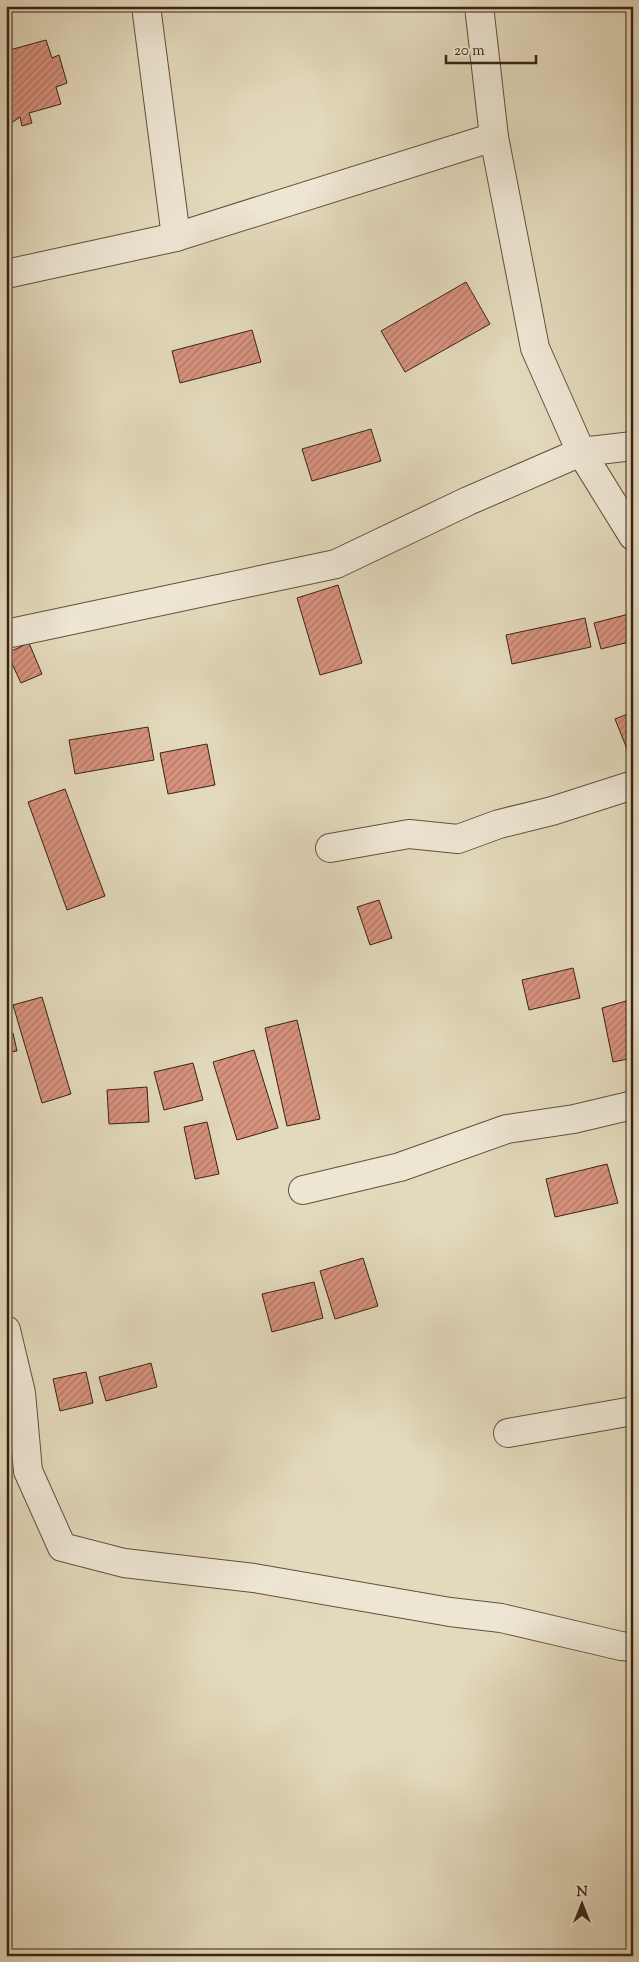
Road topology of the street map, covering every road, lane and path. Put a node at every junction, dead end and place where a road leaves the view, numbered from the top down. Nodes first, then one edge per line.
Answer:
1 (146, 6) edge
2 (478, 6) edge
3 (494, 137) junction
4 (176, 237) junction
5 (6, 274) edge
6 (633, 446) edge
7 (581, 452) junction
8 (633, 536) edge
9 (6, 634) edge
10 (633, 785) edge
11 (330, 848) dead end
12 (633, 1105) edge
13 (303, 1190) dead end
14 (6, 1330) edge
15 (633, 1410) edge
16 (508, 1433) dead end
17 (633, 1647) edge

1 - 4 street
2 - 3 street
3 - 4 street
3 - 7 street
4 - 5 street
6 - 7 street
7 - 8 street
7 - 9 street
10 - 11 street
12 - 13 street
14 - 17 street
15 - 16 street

